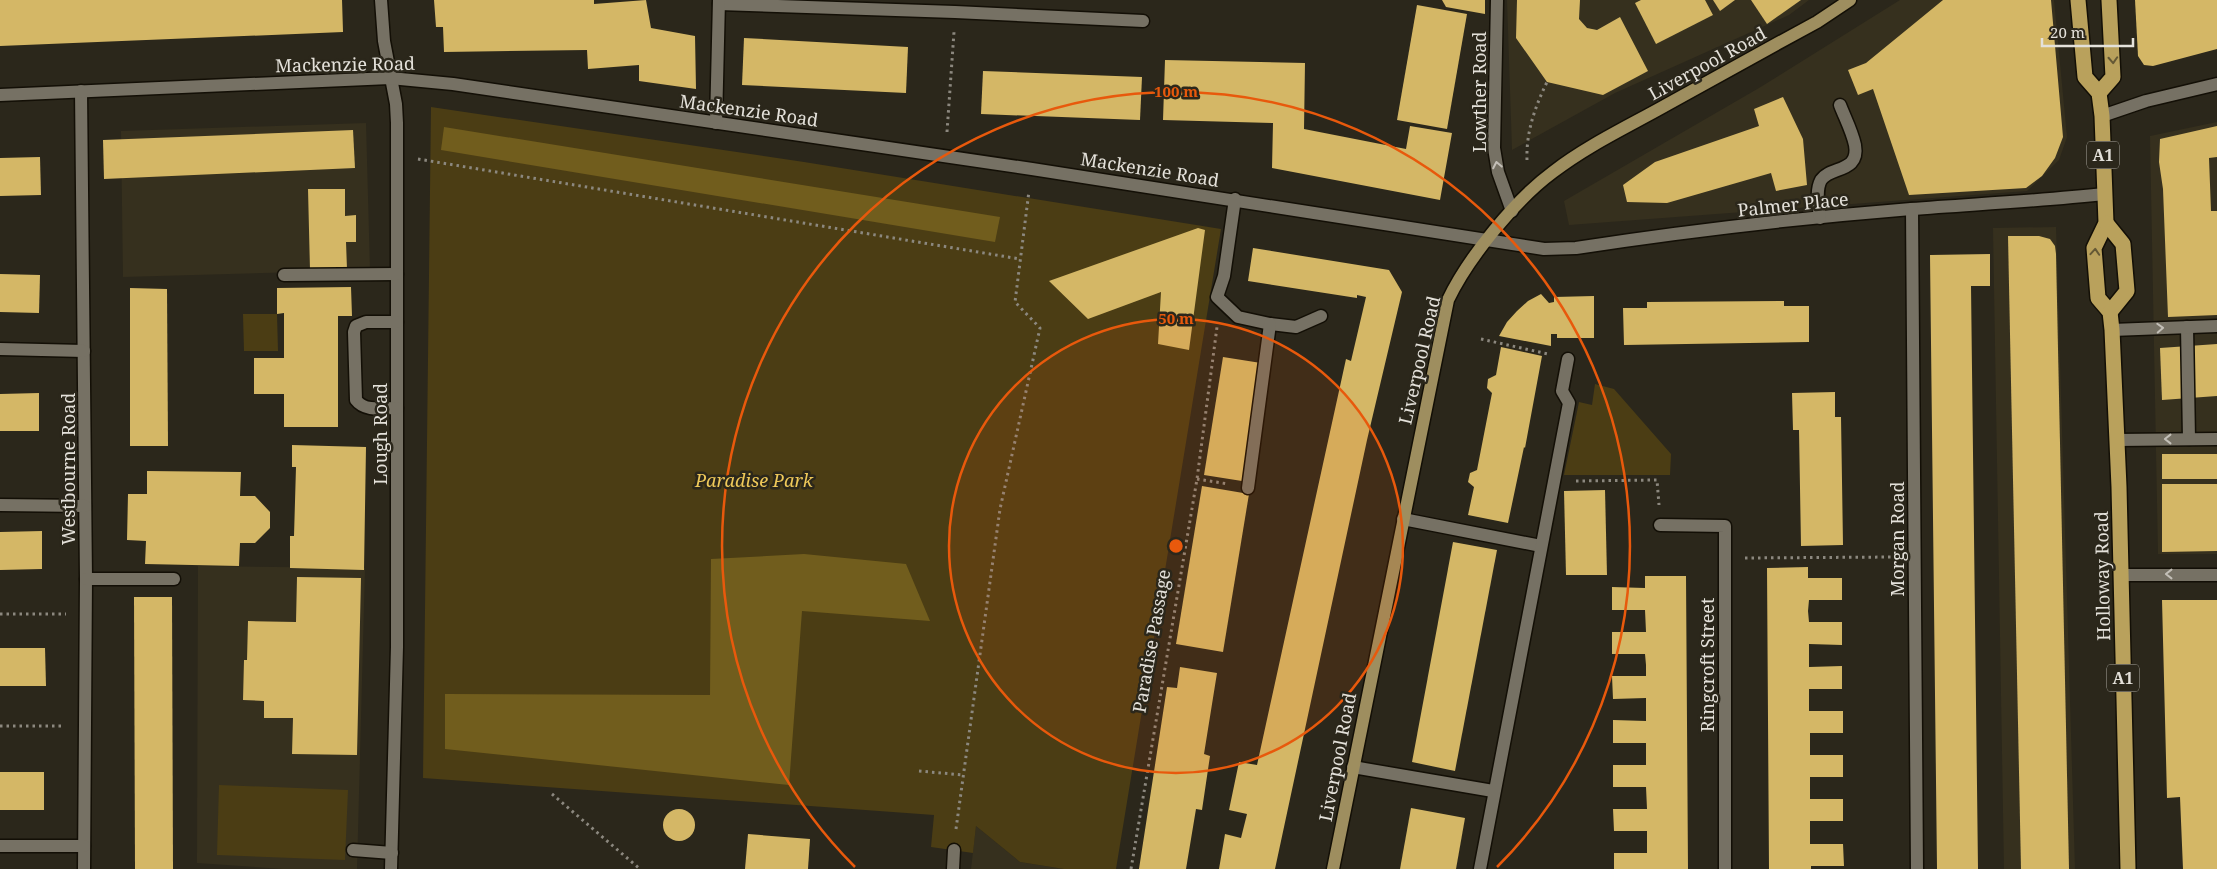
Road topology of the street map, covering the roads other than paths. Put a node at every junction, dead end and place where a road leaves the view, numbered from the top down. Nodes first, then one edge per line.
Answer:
1 (381, 0) edge
2 (1497, 0) edge
3 (1850, 0) edge
4 (2078, 0) edge
5 (2109, 0) edge
6 (719, 2) edge
7 (940, 6) edge
8 (1143, 21) dead end
9 (390, 78) junction
10 (2217, 84) edge
11 (81, 91) junction
12 (2099, 92) junction
13 (0, 94) edge
14 (1840, 105) dead end
15 (2102, 116) junction
16 (716, 123) junction
17 (2104, 194) junction
18 (1235, 200) junction
19 (1912, 209) junction
20 (1512, 211) junction
21 (1820, 218) junction
22 (2106, 223) junction
23 (1488, 239) junction
24 (397, 274) junction
25 (284, 275) dead end
26 (2110, 312) junction
27 (1321, 316) dead end
28 (397, 322) junction
29 (1270, 324) junction
30 (2217, 326) edge
31 (2188, 327) junction
32 (2112, 330) junction
33 (0, 349) edge
34 (84, 351) junction
35 (1568, 359) road end
36 (397, 408) junction
37 (2189, 439) junction
38 (2217, 439) edge
39 (2116, 440) junction
40 (1248, 488) road end
41 (0, 505) edge
42 (86, 506) junction
43 (1403, 519) junction
44 (1660, 525) road end
45 (1541, 546) junction
46 (2121, 575) junction
47 (2217, 575) edge
48 (86, 579) junction
49 (174, 579) dead end
50 (1352, 767) junction
51 (1493, 791) junction
52 (0, 846) edge
53 (84, 846) junction
54 (353, 850) dead end
55 (954, 850) road end
56 (392, 853) junction
57 (84, 869) edge
58 (391, 869) edge
59 (953, 869) edge
60 (1333, 869) edge
61 (1480, 869) edge
62 (1725, 869) edge
63 (1917, 869) edge
64 (2128, 869) edge

1 - 9 street, Lough Road
20 -> 2 street, Lowther Road
3 - 20 main road, Liverpool Road
4 - 12 highway, Holloway Road / A1
5 -> 12 highway
6 - 7 street
6 - 16 street
7 - 8 street
9 - 11 street, Mackenzie Road
9 - 16 street, Mackenzie Road
9 - 24 street, Lough Road
10 - 15 street
11 - 13 street, Mackenzie Road
11 - 34 street, Westbourne Road
12 - 15 highway, Holloway Road / A1
14 - 21 street
15 - 17 highway, Holloway Road / A1
16 - 18 street, Mackenzie Road
17 - 19 street, Palmer Place
17 - 22 highway, Holloway Road / A1
18 - 23 street, Mackenzie Road
18 - 29 street
19 - 21 street, Palmer Place
19 - 63 street, Morgan Road
20 - 23 main road, Liverpool Road
21 - 23 street, Palmer Place
26 -> 22 highway, Holloway Road / A1
22 - 26 highway
23 - 43 main road, Liverpool Road
24 - 25 street
24 - 28 street, Lough Road
26 - 32 highway, Holloway Road / A1
27 - 29 street
28 - 36 street, Lough Road
28 - 36 street
29 - 40 street
30 - 31 street
32 -> 31 street
31 - 37 street
32 - 39 highway, Holloway Road / A1
33 - 34 street
34 - 42 street, Westbourne Road
35 - 45 street
36 - 56 street, Lough Road
37 - 38 street
37 -> 39 street
39 - 46 highway, Holloway Road / A1
41 - 42 street
42 - 48 street, Westbourne Road
43 - 45 street
43 - 50 main road, Liverpool Road
44 - 62 street, Ringcroft Street
45 - 51 street
47 -> 46 street
46 - 64 highway, Holloway Road / A1
48 - 49 street
48 - 53 street, Westbourne Road
50 - 51 street
50 - 60 main road, Liverpool Road
51 - 61 street
52 - 53 street
53 - 57 street, Westbourne Road
54 - 56 street
55 - 59 street
56 - 58 street, Lough Road

